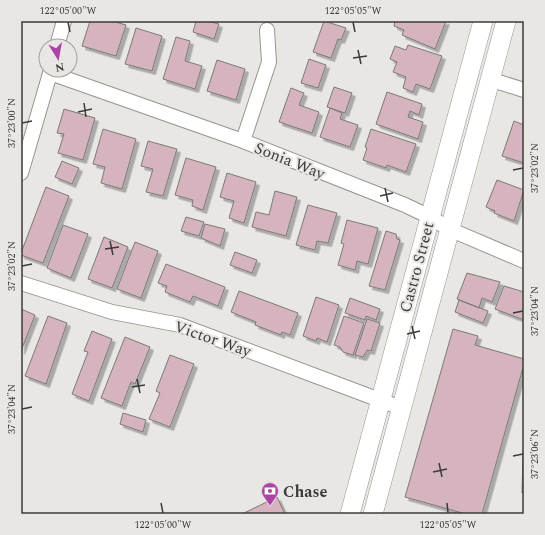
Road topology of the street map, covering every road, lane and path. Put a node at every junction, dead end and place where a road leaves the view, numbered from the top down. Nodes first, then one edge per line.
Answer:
1 (64, 21) edge
2 (483, 21) edge
3 (506, 21) edge
4 (268, 30) dead end
5 (59, 38) edge
6 (48, 78) edge
7 (67, 78) edge
8 (489, 79) junction
9 (524, 90) edge
10 (243, 141) junction
11 (21, 173) edge
12 (430, 217) junction
13 (449, 229) junction
14 (524, 261) edge
15 (21, 283) edge
16 (380, 400) junction
17 (401, 408) junction
18 (350, 514) edge
19 (373, 514) edge

1 - 5 street
2 - 12 street, Castro Street
3 - 8 street, Castro Street
4 - 10 street
6 - 11 street
7 - 10 street, Sonia Way
8 - 9 street
8 - 13 street, Castro Street
10 - 12 street, Sonia Way
12 - 13 street, Sonia Way
12 - 16 street, Castro Street
13 - 14 street, Sonia Way
13 - 17 street, Castro Street
15 - 16 street, Victor Way
16 - 17 street, Victor Way
16 - 18 street, Castro Street
17 - 19 street, Castro Street

